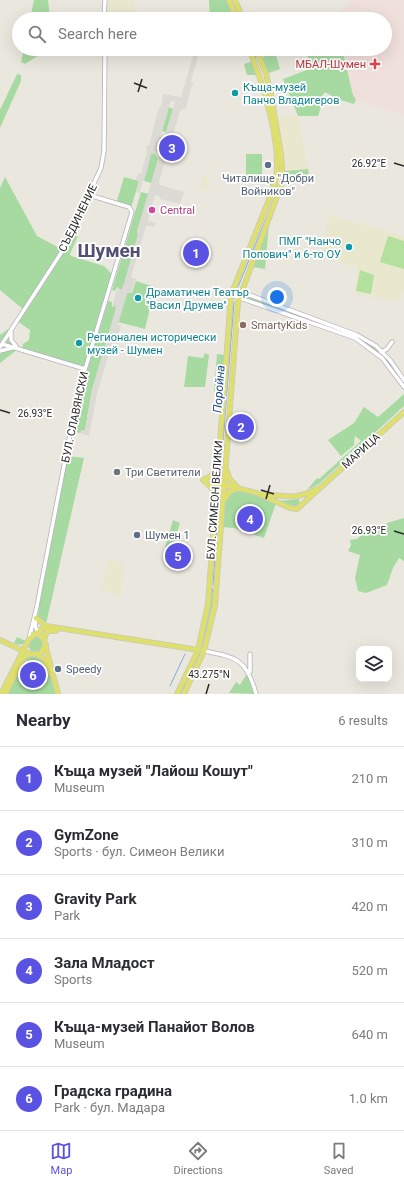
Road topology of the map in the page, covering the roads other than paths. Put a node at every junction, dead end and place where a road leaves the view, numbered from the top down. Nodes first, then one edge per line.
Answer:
1 (105, 0) edge
2 (229, 0) edge
3 (235, 0) edge
4 (104, 12) edge
5 (234, 12) edge
6 (240, 12) edge
7 (105, 56) edge
8 (252, 56) edge
9 (259, 56) edge
10 (89, 196) junction
11 (231, 293) junction
12 (239, 294) junction
13 (11, 330) junction
14 (392, 342) dead end
15 (1, 345) edge
16 (12, 348) junction
17 (20, 348) junction
18 (0, 351) edge
19 (381, 352) junction
20 (85, 368) junction
21 (404, 380) edge
22 (404, 387) edge
23 (404, 412) edge
24 (218, 464) junction
25 (226, 469) junction
26 (217, 484) junction
27 (225, 485) junction
28 (322, 486) junction
29 (238, 488) junction
30 (257, 493) junction
31 (216, 498) junction
32 (224, 502) junction
33 (37, 606) junction
34 (36, 618) junction
35 (46, 626) junction
36 (36, 633) junction
37 (90, 634) junction
38 (0, 640) edge
39 (28, 641) junction
40 (45, 642) junction
41 (198, 650) junction
42 (23, 651) junction
43 (204, 651) junction
44 (34, 654) junction
45 (250, 654) dead end
46 (251, 677) junction
47 (54, 680) junction
48 (1, 694) edge
49 (5, 694) edge
50 (58, 694) edge
51 (177, 694) edge
52 (184, 694) edge
53 (256, 694) edge

1 - 4 street
2 - 5 main road
3 - 6 main road
7 - 10 street, СЪЕДИНЕНИЕ
8 - 11 main road, БУЛ. СИМЕОН ВЕЛИКИ
9 - 12 main road, БУЛ. СИМЕОН ВЕЛИКИ
10 - 13 street, СЪЕДИНЕНИЕ
10 - 20 street, БУЛ. СЛАВЯНСКИ
11 - 12 street
11 - 24 main road, БУЛ. СИМЕОН ВЕЛИКИ
12 - 19 street
12 - 22 street
12 - 25 main road, БУЛ. СИМЕОН ВЕЛИКИ
13 - 15 street, СЪЕДИНЕНИЕ
13 - 17 street
14 - 19 street
15 - 16 street
15 - 17 street
16 - 17 street
16 - 18 street
17 - 20 street
19 - 21 street
20 - 33 street, БУЛ. СЛАВЯНСКИ
23 - 28 main road, МАРИЦА
24 - 26 main road, БУЛ. СИМЕОН ВЕЛИКИ
24 - 31 main road
25 - 27 main road, БУЛ. СИМЕОН ВЕЛИКИ
25 - 29 main road
26 - 27 main road
26 - 31 main road, БУЛ. СИМЕОН ВЕЛИКИ
27 - 29 main road
27 - 32 main road, БУЛ. СИМЕОН ВЕЛИКИ
28 - 30 main road, МАРИЦА
28 - 30 main road, МАРИЦА
29 - 30 main road
29 - 32 main road
31 - 41 main road, БУЛ. СИМЕОН ВЕЛИКИ
32 - 43 main road, БУЛ. СИМЕОН ВЕЛИКИ
33 - 34 street, БУЛ. СЛАВЯНСКИ
33 - 39 street, БУЛ. СЛАВЯНСКИ
34 - 35 main road
34 - 36 street, БУЛ. СЛАВЯНСКИ
35 - 36 main road
35 - 37 main road
36 - 39 main road
36 - 40 main road
37 - 40 main road
37 - 41 main road
38 - 39 main road
38 - 42 main road
39 - 42 main road
39 - 44 main road
40 - 44 main road
40 - 47 main road
41 - 43 main road
41 - 51 main road, БУЛ. СИМЕОН ВЕЛИКИ
42 - 44 main road
42 - 48 main road
43 - 46 street
43 - 52 main road, БУЛ. СИМЕОН ВЕЛИКИ
44 - 47 main road
44 - 49 main road
45 - 46 street
46 - 53 street
47 - 50 main road

